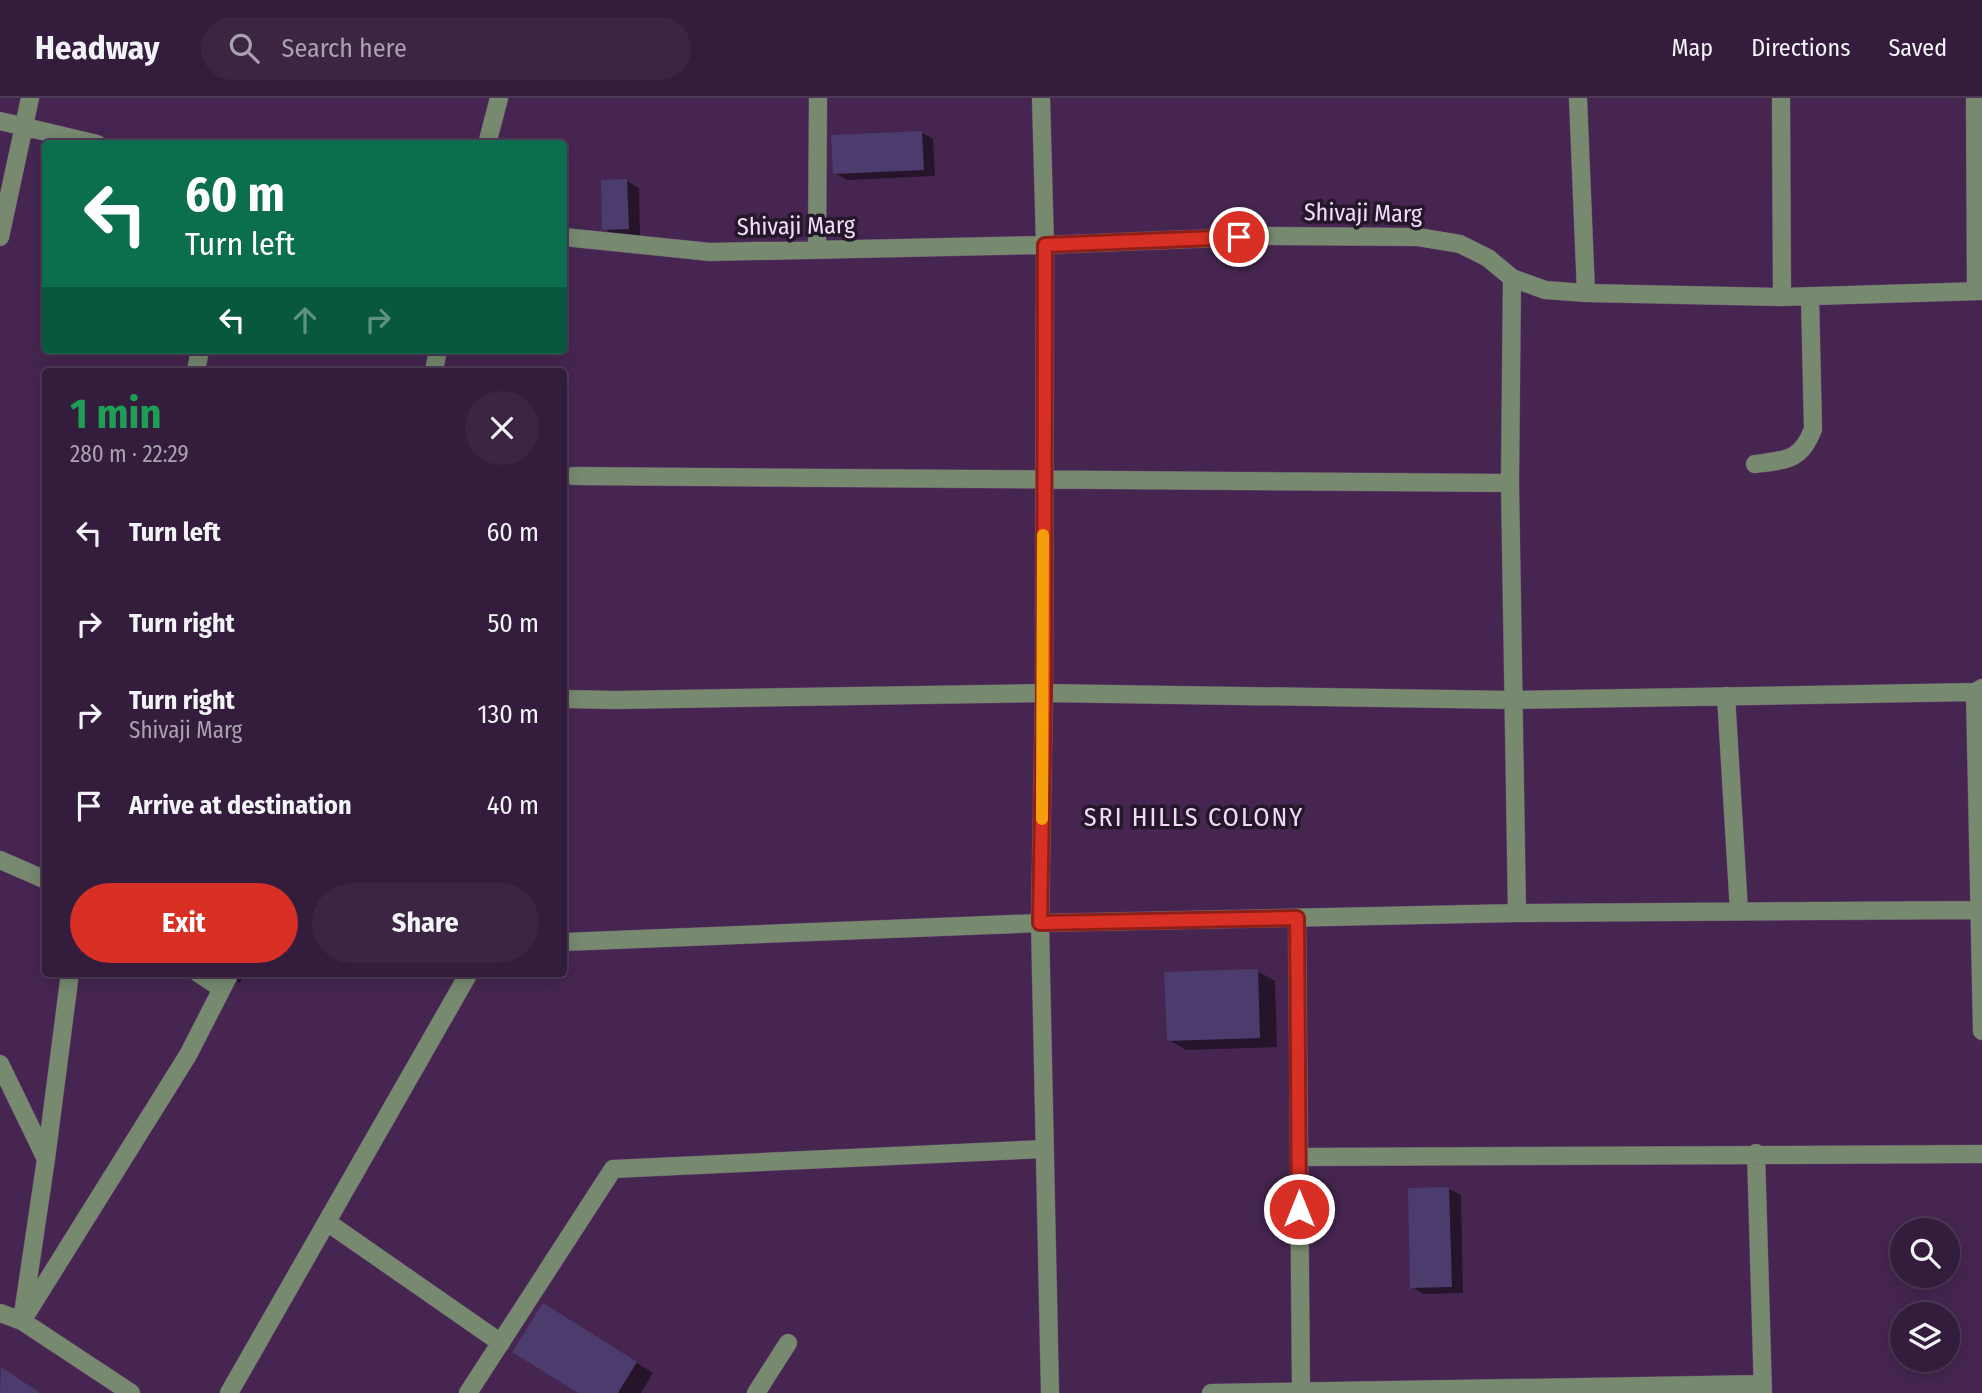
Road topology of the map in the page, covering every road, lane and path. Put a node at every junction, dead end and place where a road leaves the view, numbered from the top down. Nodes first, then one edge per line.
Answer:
1 (30, 98) edge
2 (499, 98) edge
3 (818, 98) edge
4 (1041, 98) edge
5 (1578, 98) edge
6 (1780, 98) edge
7 (1975, 98) edge
8 (0, 121) edge
9 (23, 127) junction
10 (80, 140) edge
11 (488, 140) edge
12 (0, 237) edge
13 (567, 237) edge
14 (1045, 245) junction
15 (817, 250) junction
16 (1512, 278) junction
17 (1979, 291) edge
18 (1586, 293) junction
19 (1810, 296) junction
20 (1782, 297) junction
21 (1755, 464) dead end
22 (573, 476) dead end
23 (1043, 479) junction
24 (1510, 483) junction
25 (1979, 690) edge
26 (1044, 693) junction
27 (1726, 696) junction
28 (567, 699) edge
29 (1513, 699) junction
30 (0, 860) edge
31 (42, 878) edge
32 (1981, 910) edge
33 (1739, 911) junction
34 (1517, 913) junction
35 (1297, 918) junction
36 (1040, 923) junction
37 (567, 942) edge
38 (69, 977) edge
39 (467, 977) edge
40 (226, 981) edge
41 (1982, 1031) edge
42 (0, 1064) edge
43 (1045, 1149) junction
44 (1756, 1153) junction
45 (1982, 1154) edge
46 (1299, 1157) junction
47 (46, 1159) junction
48 (327, 1222) junction
49 (0, 1313) edge
50 (22, 1321) junction
51 (500, 1343) junction
52 (788, 1343) dead end
53 (1763, 1388) edge
54 (1301, 1392) edge
55 (131, 1393) edge
56 (229, 1393) edge
57 (468, 1393) edge
58 (756, 1393) edge
59 (1050, 1393) edge
60 (1210, 1393) edge

1 - 9 street
2 - 11 street
3 - 15 street
4 - 14 street
5 - 18 street
6 - 20 street
7 - 17 street
8 - 9 street
9 - 10 street
9 - 12 street
13 - 15 street, Shivaji Marg
14 - 15 street, Shivaji Marg
14 - 16 street, Shivaji Marg
14 - 23 street
16 - 18 street, Shivaji Marg
16 - 24 street
17 - 19 street, Shivaji Marg
18 - 20 street, Shivaji Marg
19 - 20 street, Shivaji Marg
19 - 21 street
22 - 23 street
23 - 24 street
23 - 26 street
24 - 29 street
25 - 27 street
25 - 32 street
26 - 28 street
26 - 29 street
26 - 36 street
27 - 29 street
27 - 33 street
29 - 34 street
30 - 31 street
32 - 33 street
32 - 41 street
33 - 34 street
34 - 35 street
35 - 36 street
35 - 46 street
36 - 37 street
36 - 43 street
38 - 47 street
39 - 48 street
40 - 50 street
42 - 47 street
43 - 51 street
43 - 59 street
44 - 45 street
44 - 46 street
44 - 53 street
46 - 54 street
47 - 50 street
48 - 51 street
48 - 56 street
49 - 50 street
50 - 55 street
51 - 57 street
52 - 58 street
53 - 54 street
54 - 60 street

